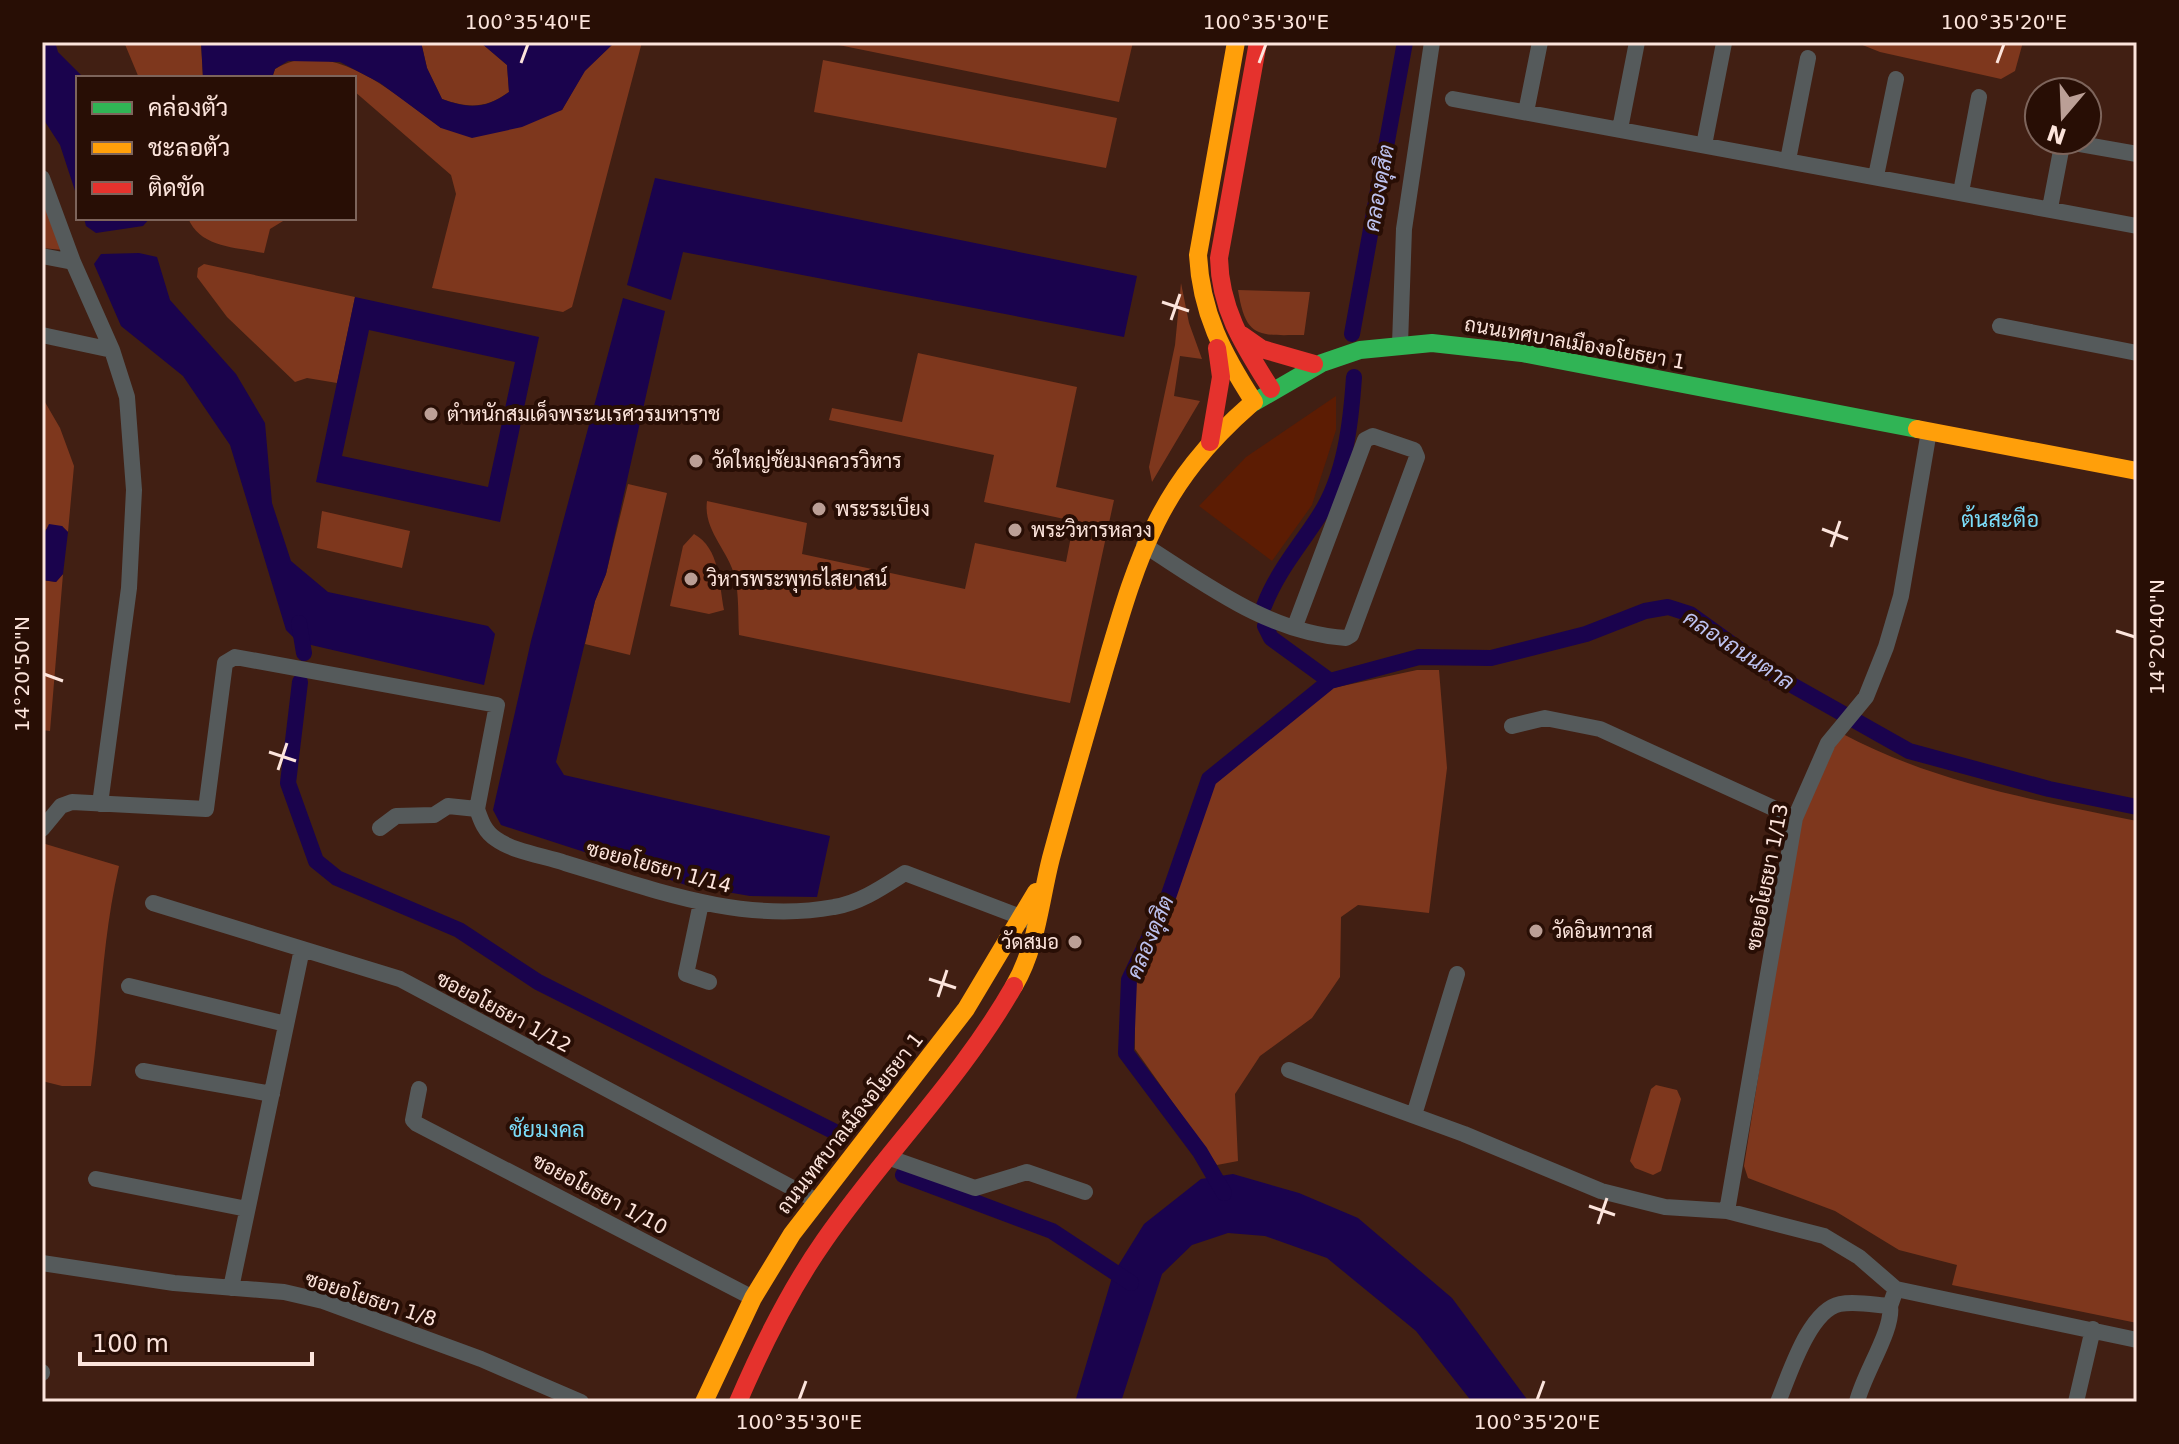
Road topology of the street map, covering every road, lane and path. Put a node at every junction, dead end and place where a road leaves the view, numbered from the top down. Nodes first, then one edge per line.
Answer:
1 (1236, 42) edge
2 (1258, 42) edge
3 (1432, 42) edge
4 (1540, 42) edge
5 (1637, 42) edge
6 (1724, 43) edge
7 (1808, 58) dead end
8 (1896, 79) dead end
9 (1979, 97) dead end
10 (1453, 99) dead end
11 (1526, 112) junction
12 (1620, 129) junction
13 (1704, 145) junction
14 (2103, 148) edge
15 (2137, 154) edge
16 (2060, 156) edge
17 (1788, 160) junction
18 (1876, 176) junction
19 (42, 178) edge
20 (1961, 192) junction
21 (2050, 208) junction
22 (2137, 226) edge
23 (42, 256) edge
24 (73, 262) junction
25 (2000, 326) dead end
26 (1232, 327) junction
27 (42, 335) edge
28 (1400, 344) junction
29 (1217, 345) junction
30 (112, 350) junction
31 (2137, 353) edge
32 (1314, 364) junction
33 (1271, 389) junction
34 (1254, 402) junction
35 (1929, 431) junction
36 (1210, 442) junction
37 (2137, 471) edge
38 (1144, 545) junction
39 (1295, 626) junction
40 (1512, 726) dead end
41 (100, 804) junction
42 (477, 809) junction
43 (1795, 818) junction
44 (380, 828) dead end
45 (42, 829) edge
46 (153, 903) dead end
47 (701, 903) junction
48 (1029, 920) junction
49 (302, 949) junction
50 (1457, 974) dead end
51 (709, 982) dead end
52 (129, 986) dead end
53 (286, 1024) junction
54 (1289, 1070) dead end
55 (143, 1071) dead end
56 (419, 1089) dead end
57 (272, 1094) junction
58 (1414, 1115) junction
59 (890, 1158) junction
60 (96, 1179) dead end
61 (1085, 1192) dead end
62 (817, 1201) junction
63 (247, 1209) junction
64 (1727, 1211) junction
65 (42, 1263) edge
66 (231, 1288) junction
67 (1896, 1289) junction
68 (753, 1298) junction
69 (1890, 1306) junction
70 (2093, 1329) junction
71 (2137, 1340) edge
72 (581, 1402) edge
73 (704, 1402) edge
74 (738, 1402) edge
75 (1778, 1402) edge
76 (1857, 1402) edge
77 (2076, 1402) edge

1 - 29 main road
2 - 26 main road
3 - 28 street
4 - 11 street
5 - 12 street
6 - 13 street
7 - 17 street
8 - 18 street
9 - 20 street
10 - 11 street
11 - 12 street
12 - 13 street
13 - 17 street
14 - 15 street
16 - 21 street
17 - 18 street
18 - 20 street
19 - 24 street
20 - 21 street
21 - 22 street
23 - 24 street
24 - 30 street
25 - 31 street
26 - 32 main road
26 - 33 main road
27 - 30 street
28 - 32 main road, ถนนเทศบาลเมืองอโยธยา 1
28 - 35 main road, ถนนเทศบาลเมืองอโยธยา 1
29 - 34 main road
29 - 36 main road
30 - 41 street
32 - 33 main road, ถนนเทศบาลเมืองอโยธยา 1
33 - 34 main road, ถนนเทศบาลเมืองอโยธยา 1
34 - 36 main road, ถนนเทศบาลเมืองอโยธยา 1
35 - 37 main road, ถนนเทศบาลเมืองอโยธยา 1
35 - 43 street, ซอยอโยธยา 1/13
36 - 38 main road, ถนนเทศบาลเมืองอโยธยา 1
38 - 39 street
38 - 48 main road, ถนนเทศบาลเมืองอโยธยา 1
39 - 39 street
40 - 43 street
41 - 42 street
41 - 45 street
42 - 44 street
42 - 47 street, ซอยอโยธยา 1/14
43 - 64 street, ซอยอโยธยา 1/13
46 - 49 street, ซอยอโยธยา 1/12
47 - 48 street, ซอยอโยธยา 1/14
47 - 51 street
48 - 59 main road, ถนนเทศบาลเมืองอโยธยา 1
48 - 62 main road, ถนนเทศบาลเมืองอโยธยา 1
49 - 53 street
49 - 62 street, ซอยอโยธยา 1/12
50 - 58 street
52 - 53 street
53 - 57 street
54 - 58 street
55 - 57 street
56 - 68 street, ซอยอโยธยา 1/10
57 - 63 street
58 - 64 street
59 - 61 street
59 - 74 main road, ถนนเทศบาลเมืองอโยธยา 1
60 - 63 street
62 - 68 main road, ถนนเทศบาลเมืองอโยธยา 1
63 - 66 street
64 - 67 street
65 - 66 street, ซอยอโยธยา 1/8
66 - 72 street, ซอยอโยธยา 1/8
67 - 69 street
67 - 70 street
68 - 73 main road, ถนนเทศบาลเมืองอโยธยา 1
69 - 75 street
69 - 76 street
70 - 71 street
70 - 77 street

